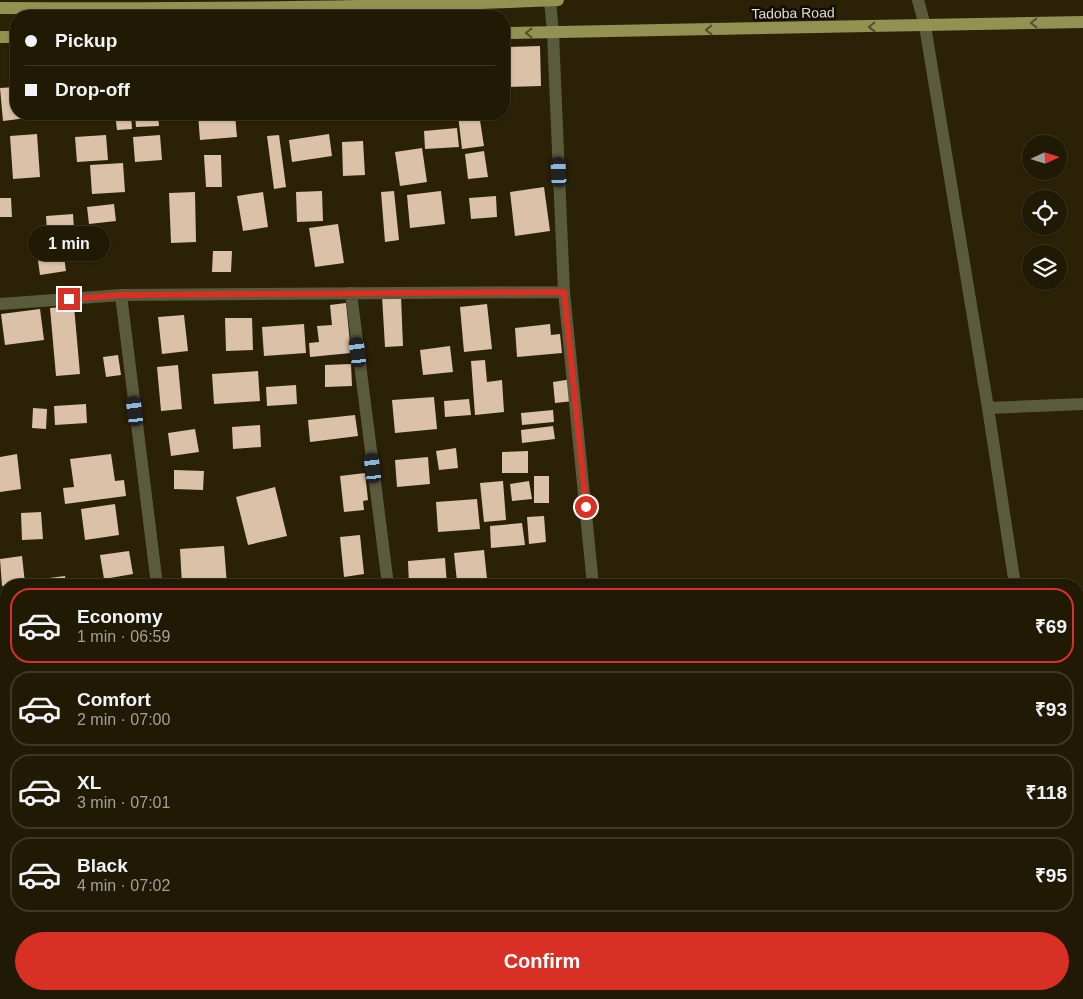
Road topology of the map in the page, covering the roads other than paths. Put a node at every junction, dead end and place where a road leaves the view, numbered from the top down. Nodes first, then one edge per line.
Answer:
1 (550, 0) edge
2 (558, 0) edge
3 (918, 0) edge
4 (0, 8) edge
5 (1083, 22) edge
6 (924, 26) junction
7 (510, 33) edge
8 (553, 33) junction
9 (564, 292) junction
10 (350, 293) junction
11 (121, 295) junction
12 (0, 304) edge
13 (1083, 404) edge
14 (988, 408) junction
15 (156, 579) edge
16 (387, 579) edge
17 (592, 579) edge
18 (1014, 579) edge

1 - 2 main road
1 - 4 main road
1 - 8 street
3 - 6 street
5 -> 6 main road, Tadoba Road
6 -> 8 main road, Tadoba Road
6 - 14 street
8 -> 7 main road, Tadoba Road
8 - 9 street
9 - 10 street
9 - 17 street
10 - 11 street
10 - 16 street
11 - 12 street
11 - 15 street
13 - 14 street
14 - 18 street

